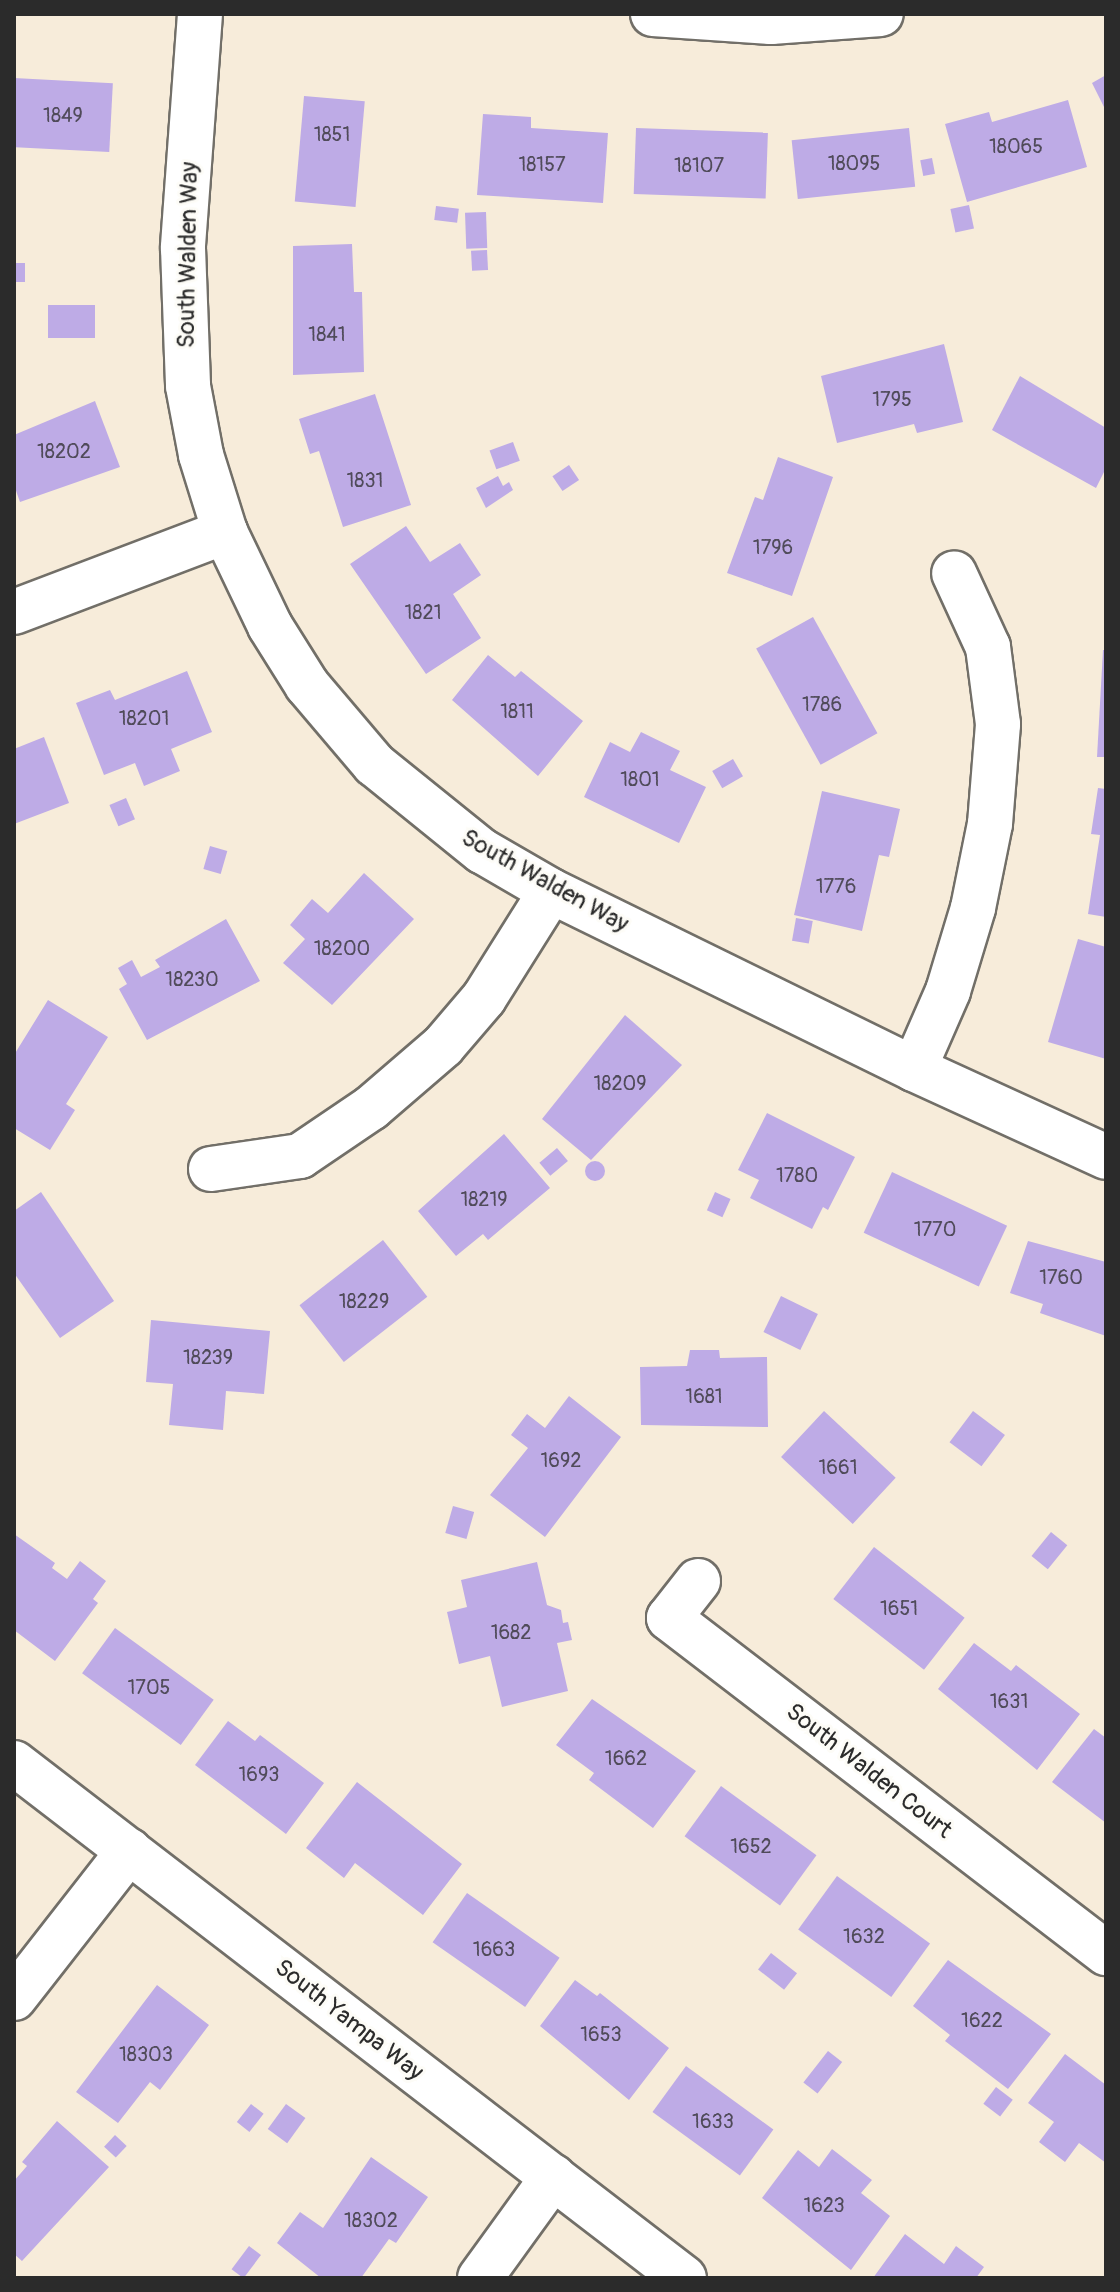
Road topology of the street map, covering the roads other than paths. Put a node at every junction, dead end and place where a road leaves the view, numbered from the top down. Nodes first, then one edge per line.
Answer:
1 (200, 14) edge
2 (653, 14) edge
3 (881, 14) edge
4 (736, 17) edge
5 (225, 532) junction
6 (954, 573) dead end
7 (14, 612) edge
8 (551, 891) junction
9 (914, 1069) junction
10 (1106, 1157) edge
11 (211, 1169) dead end
12 (698, 1581) dead end
13 (14, 1763) edge
14 (129, 1851) junction
15 (1106, 1953) edge
16 (14, 1998) edge
17 (553, 2177) junction
18 (480, 2278) edge
19 (684, 2278) edge

1 - 5 street, South Walden Way
2 - 4 street
3 - 4 street
5 - 7 street
5 - 8 street, South Walden Way
6 - 9 street
8 - 9 street, South Walden Way
8 - 11 street
9 - 10 street, South Walden Way
12 - 15 street, South Walden Court
13 - 14 street, South Yampa Way
14 - 16 street
14 - 17 street, South Yampa Way
17 - 18 street
17 - 19 street, South Yampa Way

